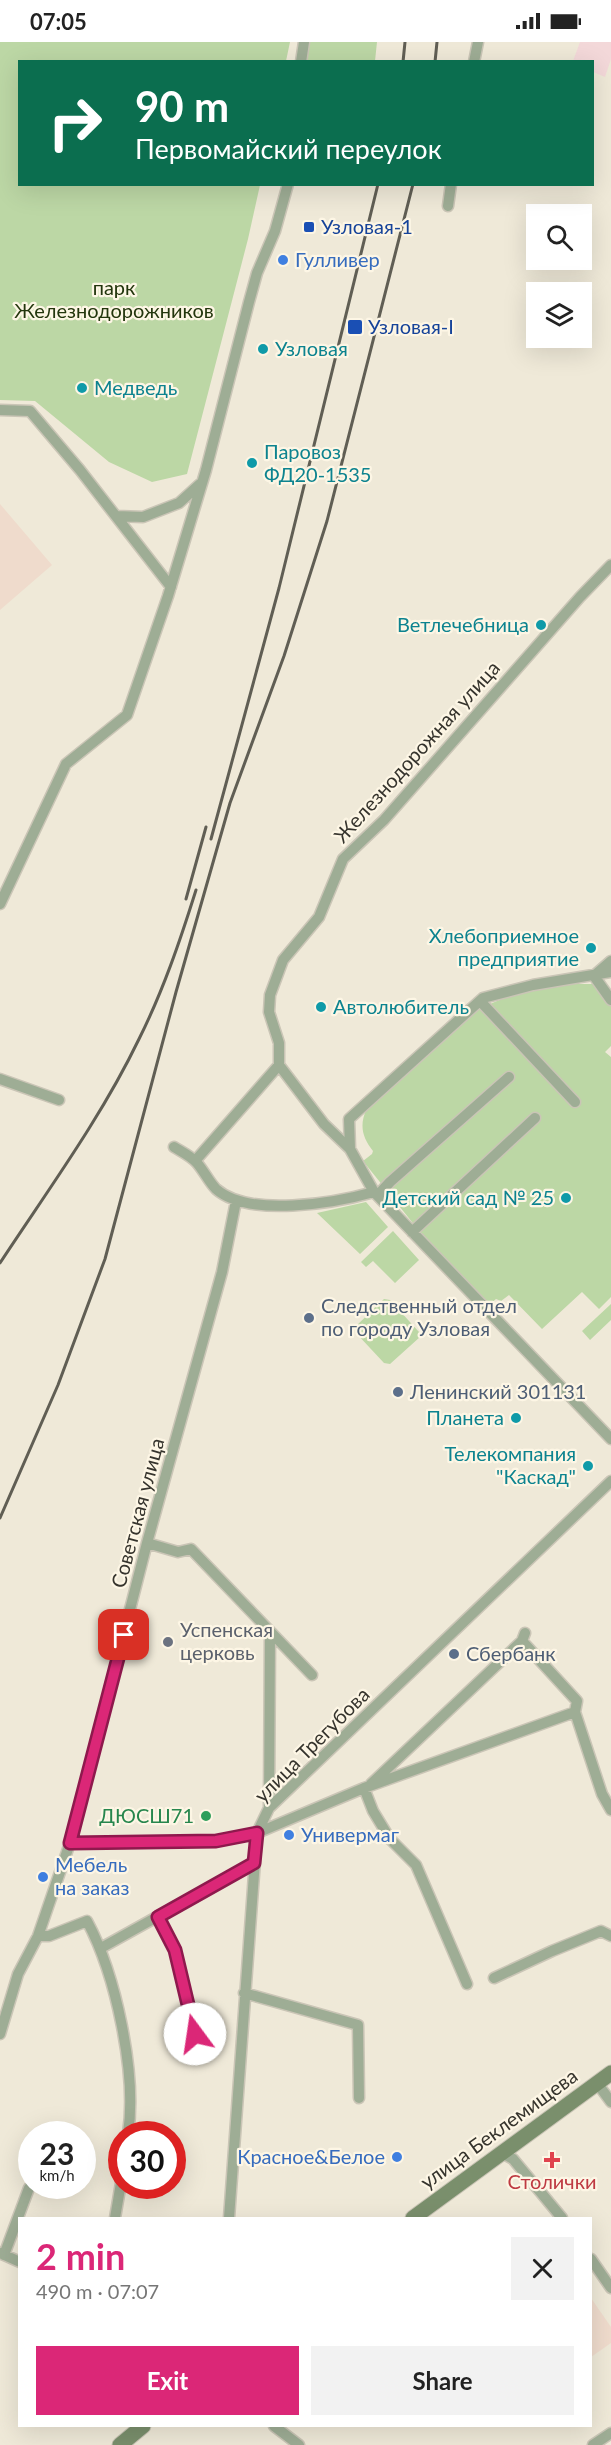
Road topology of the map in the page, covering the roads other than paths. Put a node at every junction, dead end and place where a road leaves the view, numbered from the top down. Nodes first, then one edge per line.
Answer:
1 (303, 42) edge
2 (478, 42) edge
3 (302, 60) edge
4 (474, 60) edge
5 (287, 186) edge
6 (452, 186) edge
7 (448, 206) dead end
8 (0, 410) edge
9 (203, 480) junction
10 (117, 516) junction
11 (611, 565) edge
12 (171, 586) junction
13 (0, 904) edge
14 (611, 961) edge
15 (611, 972) edge
16 (594, 976) junction
17 (611, 1000) edge
18 (480, 1001) junction
19 (279, 1065) junction
20 (509, 1077) dead end
21 (0, 1079) edge
22 (58, 1100) dead end
23 (574, 1102) dead end
24 (535, 1118) dead end
25 (174, 1146) dead end
26 (350, 1149) junction
27 (195, 1161) junction
28 (376, 1194) junction
29 (236, 1202) junction
30 (412, 1232) junction
31 (611, 1439) edge
32 (611, 1481) edge
33 (147, 1543) junction
34 (270, 1631) junction
35 (312, 1675) dead end
36 (575, 1712) junction
37 (366, 1787) junction
38 (269, 1808) junction
39 (611, 1810) edge
40 (257, 1833) junction
41 (70, 1843) junction
42 (254, 1863) junction
43 (158, 1917) junction
44 (38, 1936) junction
45 (611, 1936) edge
46 (101, 1948) junction
47 (494, 1978) dead end
48 (467, 1984) dead end
49 (244, 1993) junction
50 (0, 2034) edge
51 (195, 2034) dead end
52 (611, 2073) edge
53 (597, 2083) junction
54 (359, 2098) dead end
55 (611, 2102) edge
56 (128, 2121) edge
57 (502, 2153) junction
58 (24, 2199) edge
59 (118, 2199) edge
60 (115, 2217) edge
61 (229, 2217) edge
62 (414, 2217) edge
63 (561, 2217) edge
64 (2, 2254) edge
65 (592, 2260) edge
66 (18, 2261) edge
67 (611, 2288) edge
68 (142, 2427) edge
69 (275, 2427) edge
70 (611, 2433) edge
71 (294, 2444) edge
72 (120, 2445) edge
73 (593, 2445) edge

1 - 3 street
2 - 4 street
5 - 9 street
6 - 7 street
8 - 10 street
9 - 10 street
9 - 12 street
10 - 12 street
11 - 19 street, Железнодорожная улица
12 - 13 street
14 - 16 street
15 - 16 street
16 - 17 street
16 - 18 street
18 - 23 street
18 - 26 street
19 - 26 street
19 - 27 street
20 - 28 street
21 - 22 street
24 - 30 street
25 - 27 street
26 - 28 street
27 - 29 street
28 - 29 street
28 - 30 street
29 - 33 street, Советская улица
30 - 31 street
32 - 38 street, улица Трегубова
33 - 34 street
33 - 41 street, Советская улица
34 - 35 street
34 - 38 street
36 - 37 street, улица Трегубова
36 - 37 street
36 - 39 street
37 - 40 street, улица Трегубова
37 - 48 street
38 - 40 street, улица Трегубова
40 - 41 street
40 - 42 street
41 - 44 street, Советская улица
42 - 43 street
42 - 49 street
43 - 46 street
43 - 51 street
44 - 46 street
44 - 50 street, Советская улица
45 - 47 street
46 - 56 street
49 - 54 street
49 - 61 street
52 - 53 main road, улица Беклемищева
53 - 55 street
53 - 57 main road, улица Беклемищева
57 - 62 main road, улица Беклемищева
57 - 63 street
58 - 64 street
59 - 60 street
64 - 66 street
65 - 67 street
68 - 72 main road
69 - 71 street
70 - 73 street

